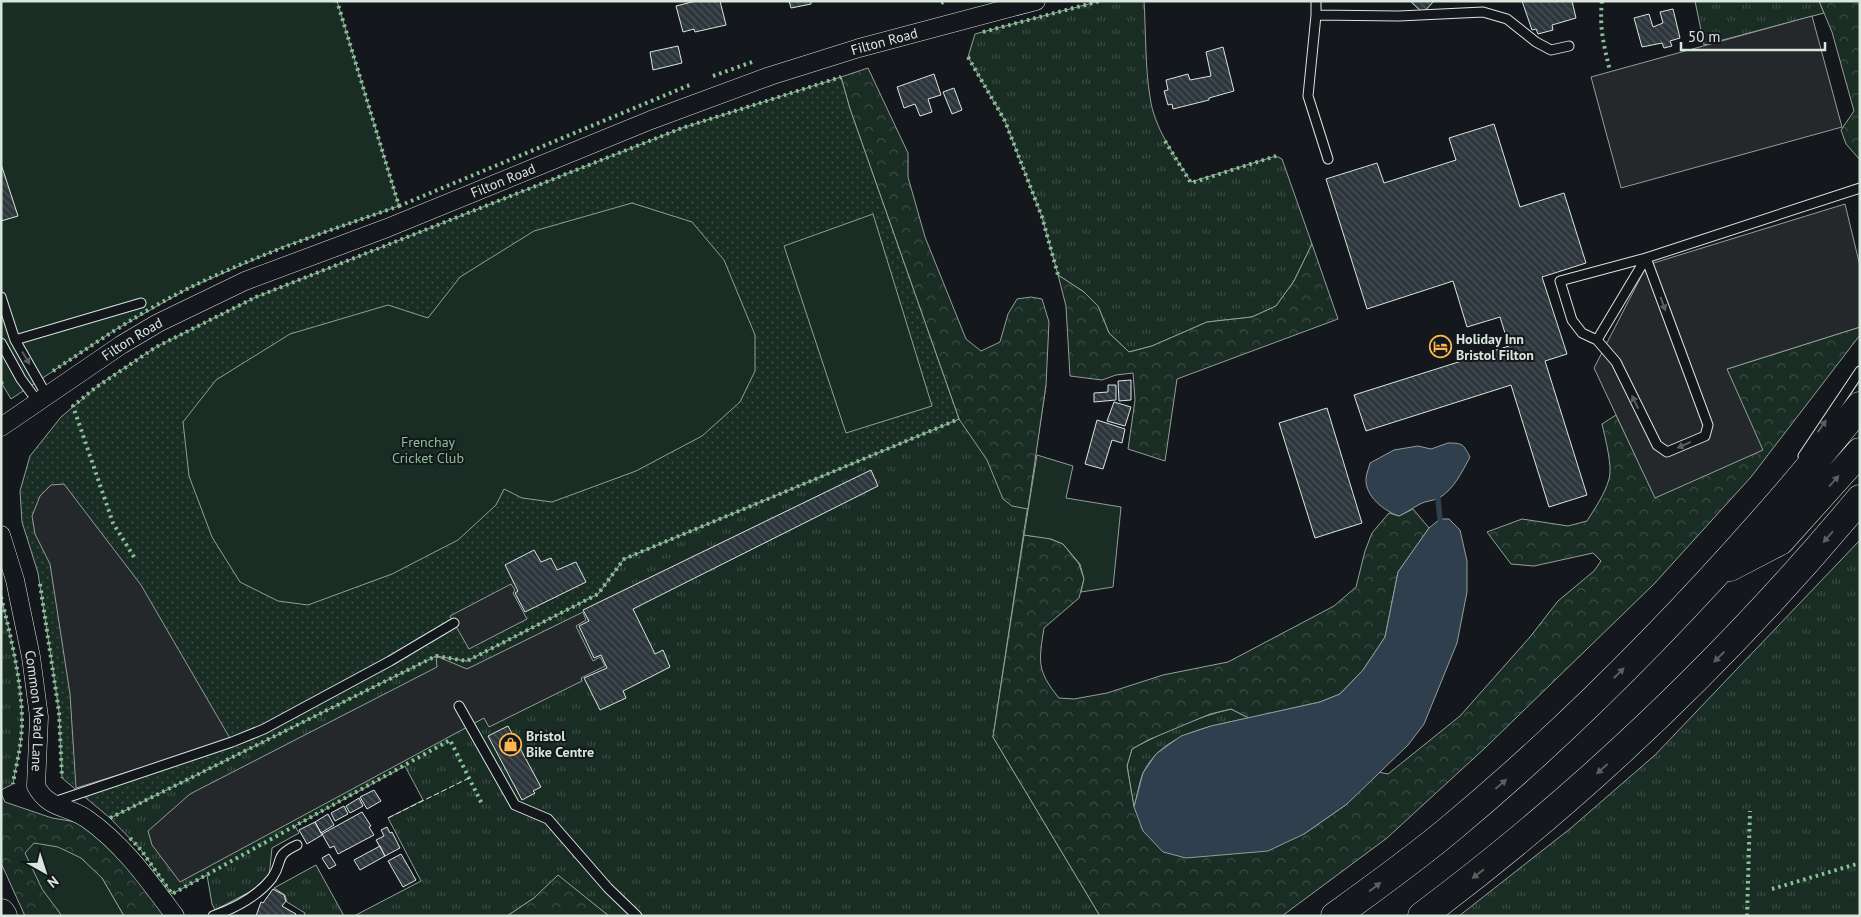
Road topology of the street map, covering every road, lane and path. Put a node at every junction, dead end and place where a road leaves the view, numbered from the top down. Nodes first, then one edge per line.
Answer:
1 (1036, 1) edge
2 (1316, 1) edge
3 (1316, 15) junction
4 (1569, 46) dead end
5 (1328, 159) dead end
6 (1860, 188) edge
7 (1646, 258) junction
8 (1, 297) edge
9 (141, 303) dead end
10 (15, 340) junction
11 (1597, 340) junction
12 (1, 343) edge
13 (1860, 371) edge
14 (43, 399) junction
15 (1860, 406) edge
16 (1, 428) edge
17 (1860, 452) edge
18 (1860, 499) edge
19 (1770, 513) junction
20 (1, 535) edge
21 (1716, 575) junction
22 (454, 624) dead end
23 (459, 706) dead end
24 (50, 803) junction
25 (297, 845) dead end
26 (175, 916) edge
27 (213, 916) edge
28 (637, 916) edge
29 (1336, 916) edge
30 (1422, 916) edge

1 - 14 street, Filton Road
2 - 3 lane
3 - 4 lane
3 - 5 lane
6 - 7 lane
7 - 11 lane
7 - 11 lane
7 -> 11 lane
8 - 10 lane
9 - 10 lane
10 -> 14 lane
12 - 14 lane
19 -> 13 lane
14 - 16 street, Filton Road
15 - 19 main road
21 -> 17 main road
18 -> 30 main road
19 - 21 main road
20 - 24 street, Common Mead Lane
29 -> 21 main road
22 - 24 lane
23 - 28 lane
24 - 26 street
25 - 27 lane

